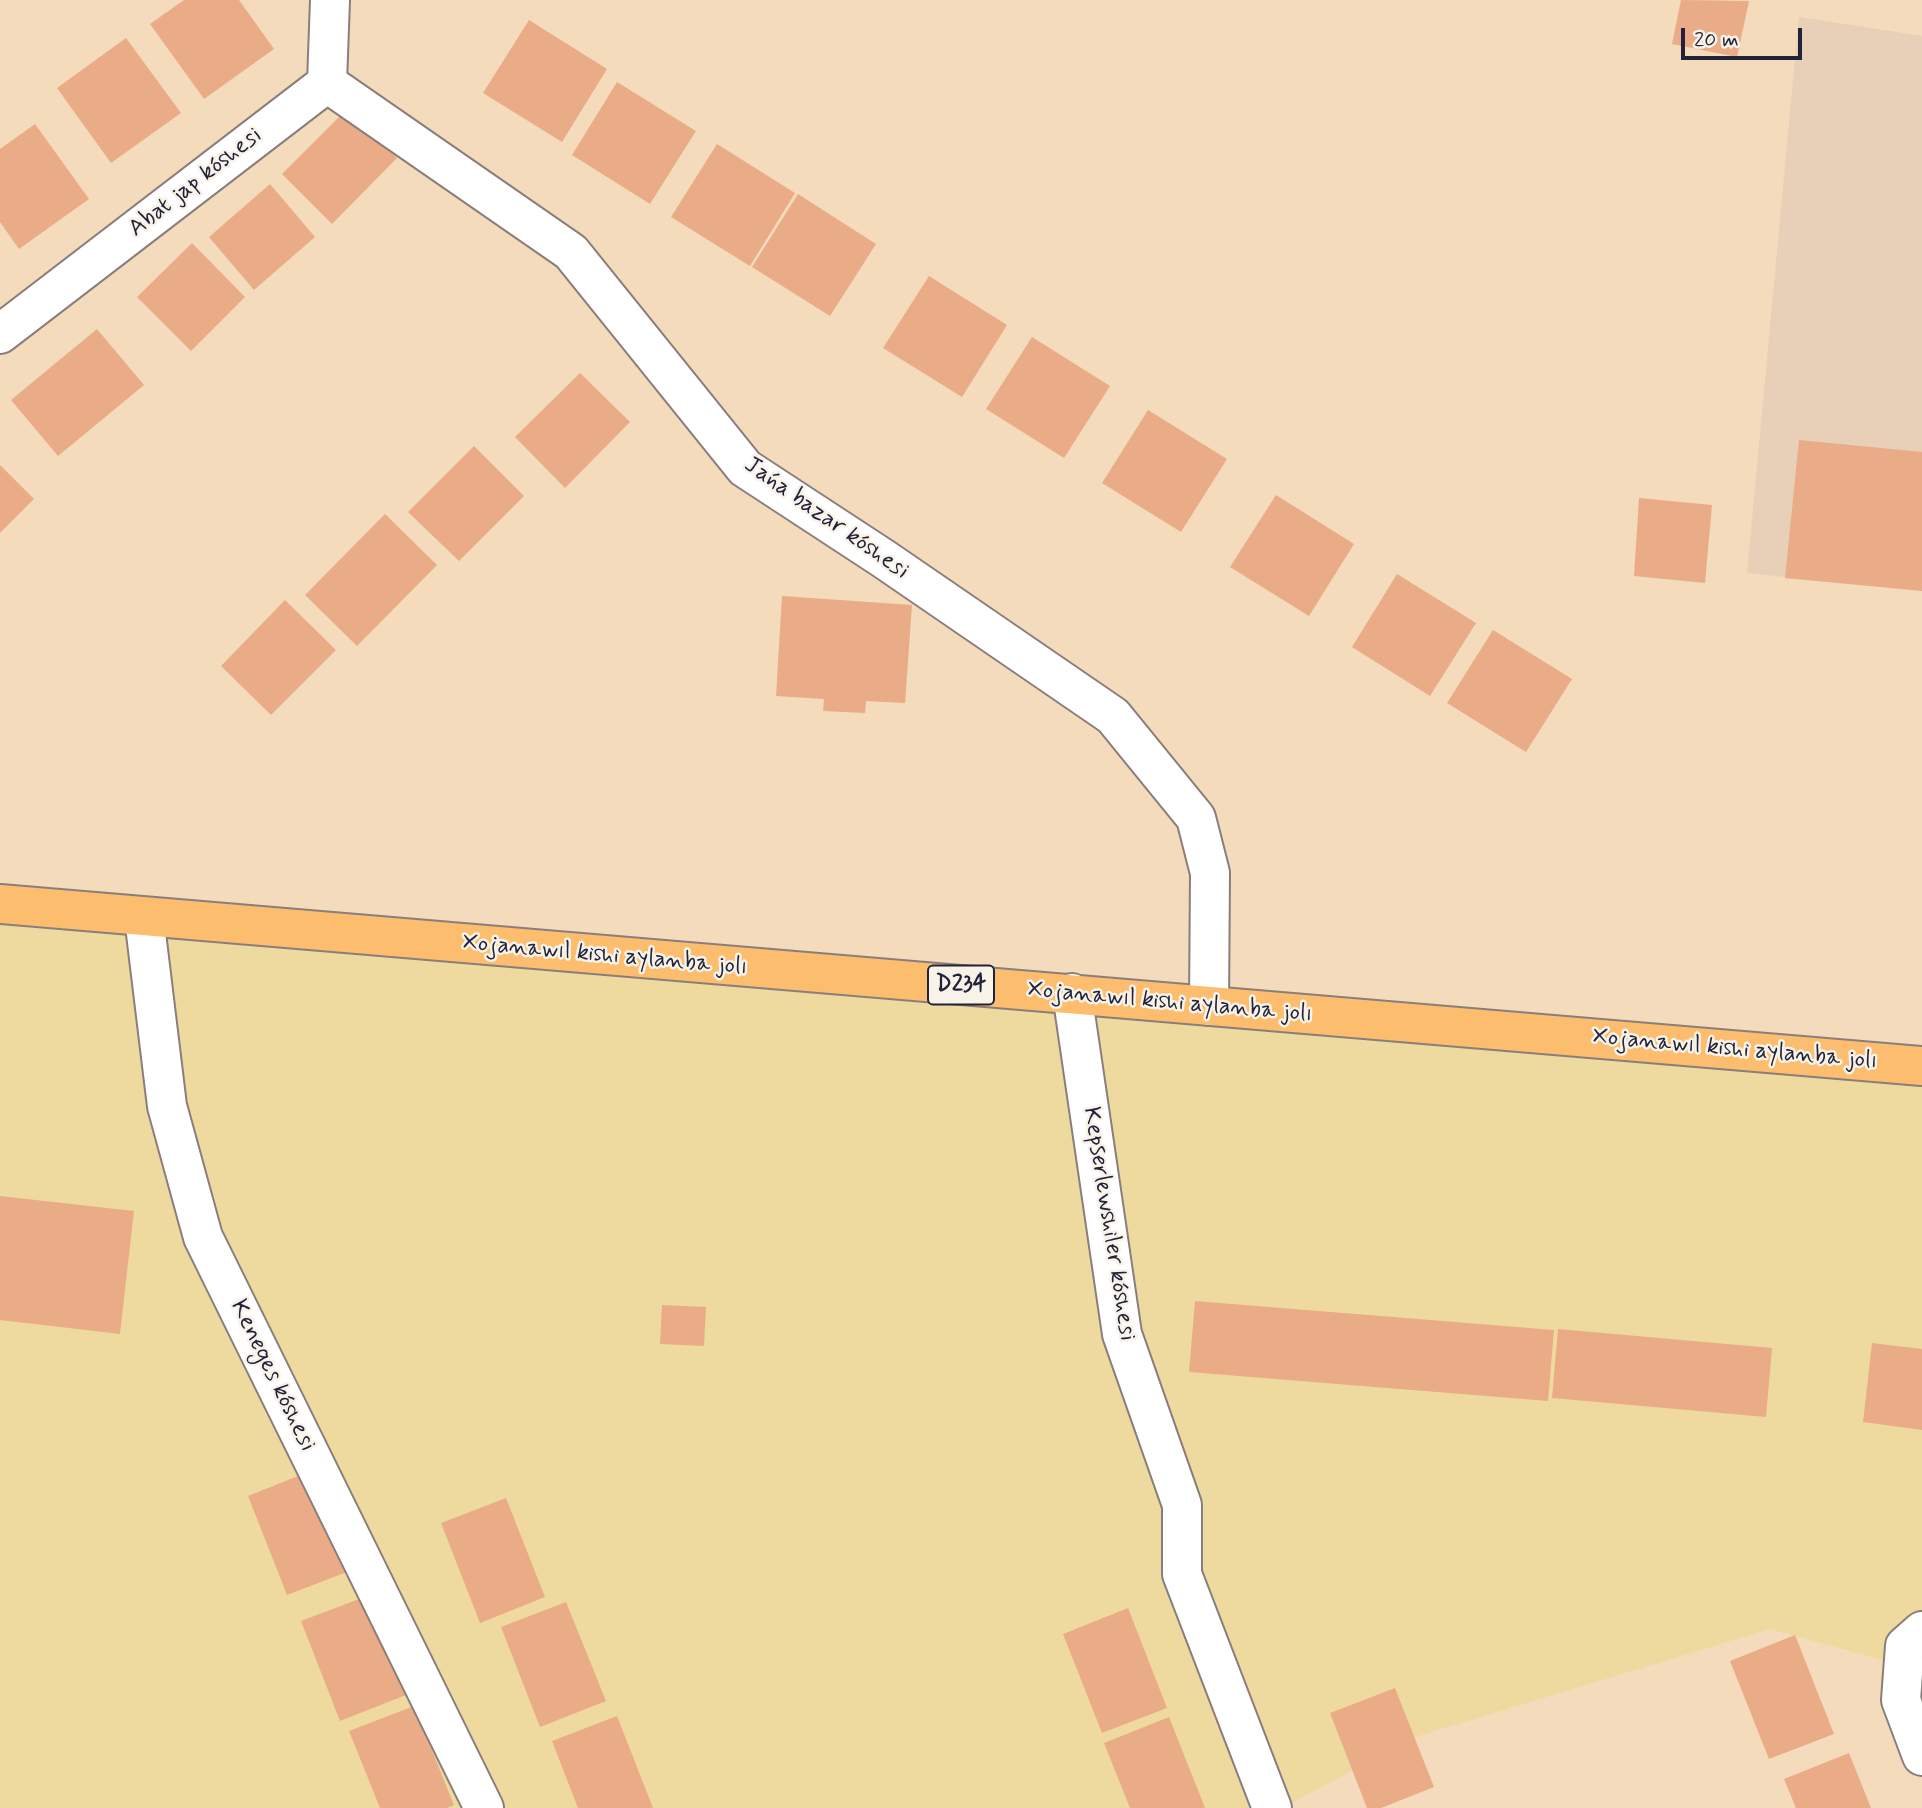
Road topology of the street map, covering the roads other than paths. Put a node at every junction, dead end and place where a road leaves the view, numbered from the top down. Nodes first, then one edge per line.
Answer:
1 (330, 0) edge
2 (327, 83) junction
3 (0, 334) edge
4 (0, 904) edge
5 (144, 916) junction
6 (1072, 993) junction
7 (1209, 1006) junction
8 (1922, 1066) edge
9 (1913, 1638) edge
10 (1922, 1756) edge
11 (484, 1808) edge
12 (1272, 1808) edge

1 - 2 street
2 - 3 street, Abat jap kóshesi
2 - 7 street, Jańa bazar kóshesi
4 - 5 main road, Xojanawıl kishi aylanba jolı / D234
5 - 6 main road, Xojanawıl kishi aylanba jolı / D234
5 - 11 street, Keneges kóshesi
6 - 7 main road, Xojanawıl kishi aylanba jolı / D234
6 - 12 street, Kepserlewshiler kóshesi
7 - 8 main road, Xojanawıl kishi aylanba jolı / D234
9 - 10 street

